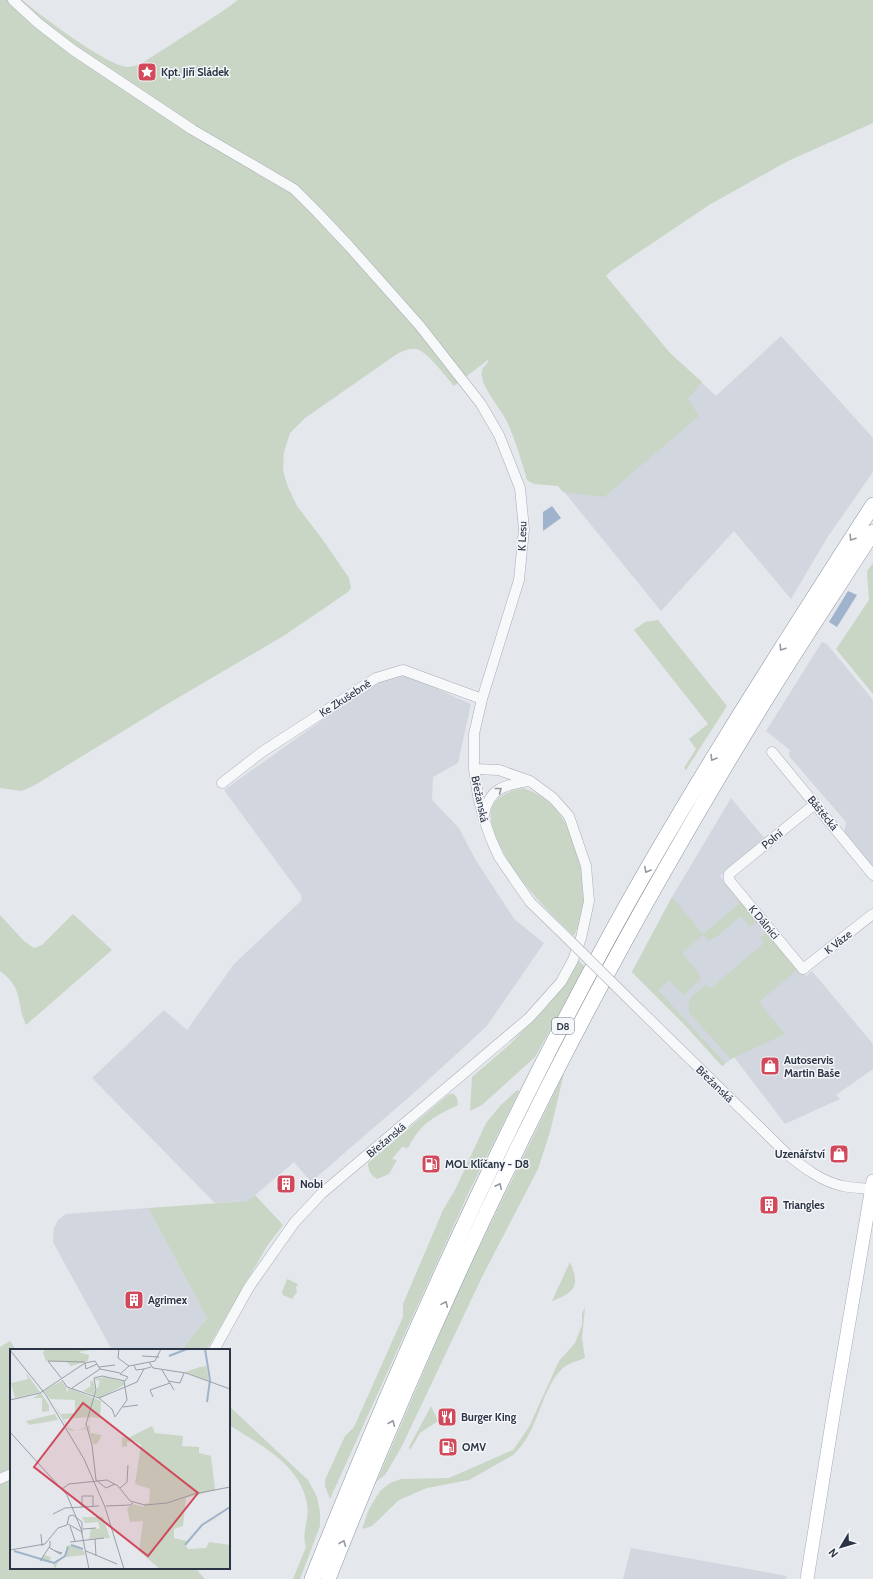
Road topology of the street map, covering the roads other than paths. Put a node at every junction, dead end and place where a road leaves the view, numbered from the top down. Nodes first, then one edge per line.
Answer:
1 (13, 0) edge
2 (873, 505) edge
3 (873, 532) edge
4 (482, 699) junction
5 (772, 752) dead end
6 (474, 769) junction
7 (530, 781) junction
8 (222, 783) dead end
9 (815, 804) junction
10 (484, 819) junction
11 (729, 874) joint
12 (873, 875) edge
13 (873, 914) edge
14 (803, 969) joint
15 (872, 1185) edge
16 (215, 1349) edge
17 (10, 1474) edge
18 (0, 1479) edge
19 (312, 1579) edge
20 (328, 1579) edge
21 (807, 1579) edge

1 - 4 street, K Lesu
2 -> 19 highway, D8
20 -> 3 highway, D8
4 - 6 street, K Lesu
4 - 8 street, Ke Zkušebně
5 - 9 street, Báštěcká
6 - 7 street, Břežanská
6 - 10 street, Břežanská
10 -> 7 street
7 - 16 street, Břežanská
9 - 11 street, Polní
9 - 12 street, Báštěcká
10 - 15 street, Břežanská, bridge
11 - 14 street, K Dálnici
13 - 14 street, K Váze
15 - 21 main road
17 - 18 street

